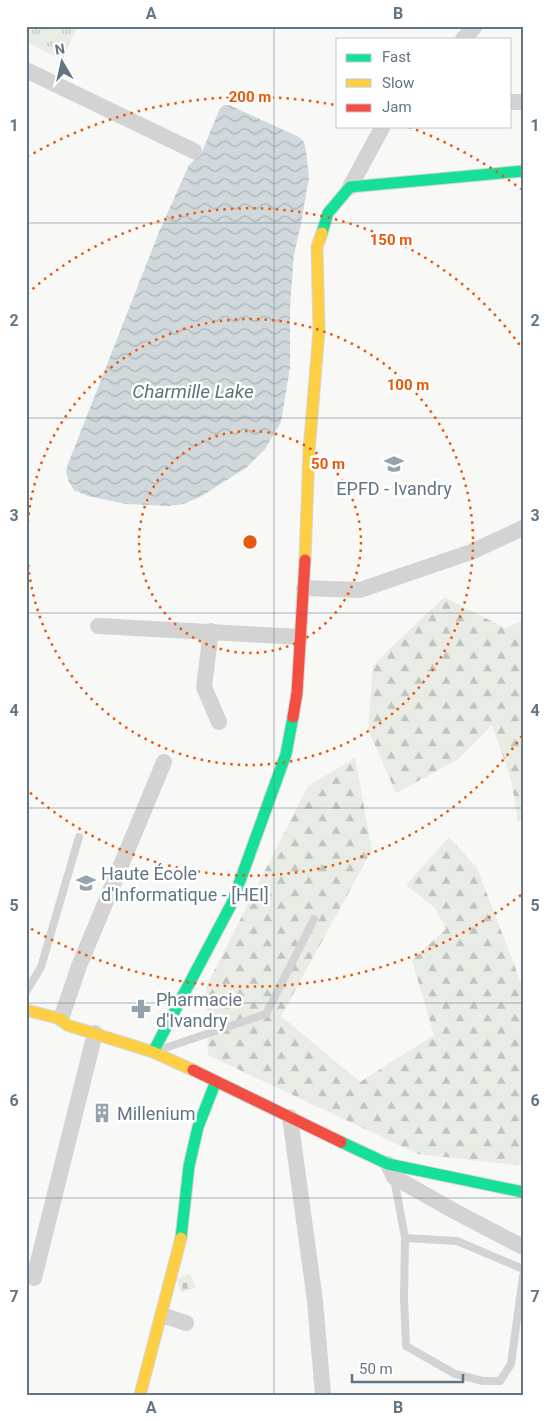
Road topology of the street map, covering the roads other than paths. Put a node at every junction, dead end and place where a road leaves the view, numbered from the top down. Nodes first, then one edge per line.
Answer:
1 (475, 26) edge
2 (464, 38) edge
3 (26, 70) edge
4 (382, 128) edge
5 (194, 151) dead end
6 (523, 171) edge
7 (350, 187) junction
8 (523, 528) edge
9 (304, 588) junction
10 (98, 626) dead end
11 (211, 631) junction
12 (300, 637) junction
13 (219, 722) dead end
14 (164, 762) dead end
15 (79, 837) dead end
16 (314, 919) dead end
17 (26, 992) edge
18 (26, 1010) edge
19 (61, 1019) junction
20 (95, 1032) junction
21 (153, 1052) junction
22 (216, 1081) junction
23 (290, 1117) junction
24 (391, 1170) junction
25 (523, 1192) edge
26 (405, 1238) junction
27 (523, 1247) edge
28 (523, 1269) edge
29 (523, 1276) edge
30 (34, 1278) dead end
31 (162, 1315) junction
32 (186, 1323) dead end
33 (140, 1395) edge
34 (323, 1395) edge

1 - 2 street
3 - 5 street
4 - 7 street
6 - 7 street
7 - 9 street
8 - 9 street
9 - 12 street
10 - 11 street
11 - 12 street
11 - 13 street
12 - 21 street
14 - 19 street
15 - 17 lane
16 - 21 lane
18 - 19 street
19 - 20 street
20 - 21 street
20 - 30 street
21 - 22 street
22 - 23 street
22 - 31 street
23 - 24 street
23 - 34 street
24 - 25 street
24 - 26 lane
24 - 27 street
26 - 28 lane
26 - 29 lane
31 - 32 street
31 - 33 street

